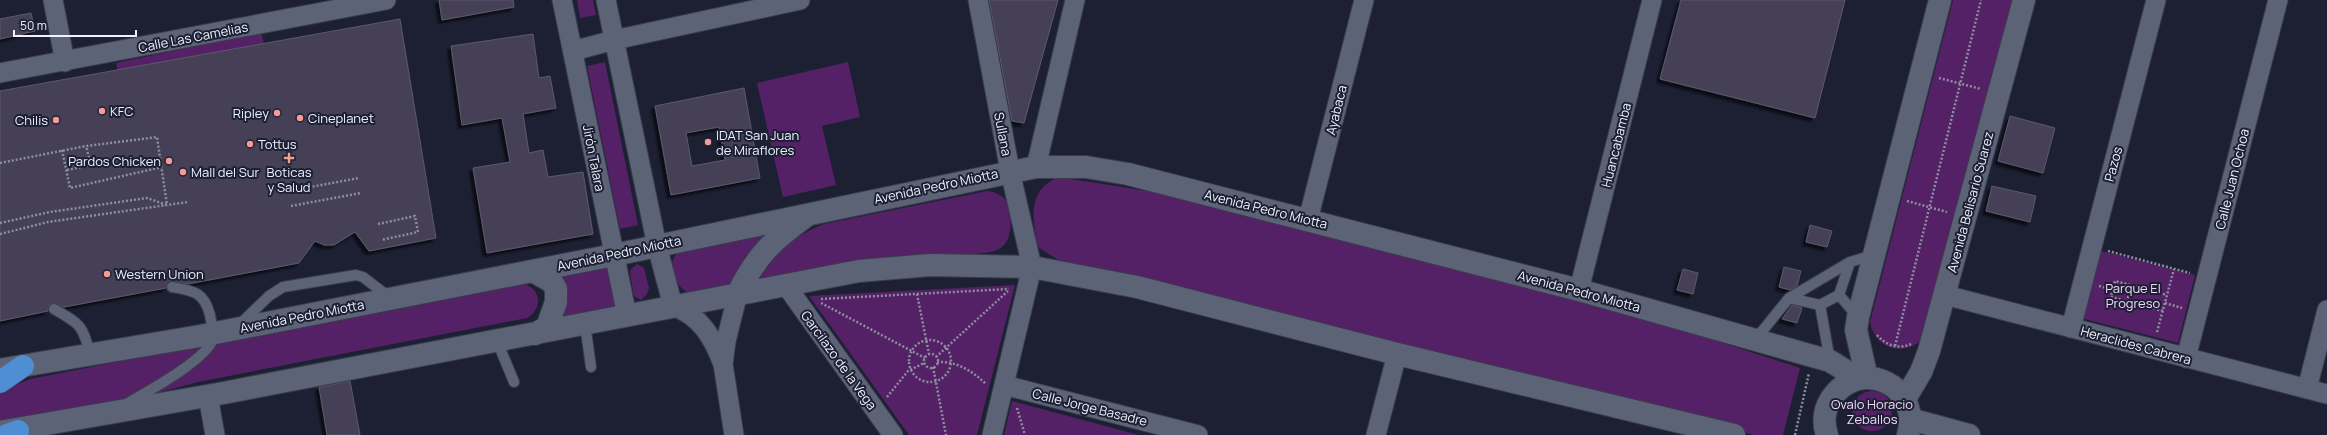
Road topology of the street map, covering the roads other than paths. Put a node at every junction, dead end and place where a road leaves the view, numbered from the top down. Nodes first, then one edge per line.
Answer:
1 (53, 0) edge
2 (386, 0) edge
3 (562, 0) edge
4 (606, 0) edge
5 (800, 0) edge
6 (978, 0) edge
7 (1075, 0) edge
8 (1364, 0) edge
9 (1652, 0) edge
10 (1940, 0) edge
11 (2024, 0) edge
12 (2156, 0) edge
13 (2278, 0) edge
14 (614, 40) junction
15 (573, 50) junction
16 (65, 62) junction
17 (0, 73) edge
18 (1036, 167) junction
19 (1010, 171) junction
20 (811, 213) junction
21 (1308, 220) junction
22 (657, 246) junction
23 (614, 255) junction
24 (1873, 255) junction
25 (1850, 262) junction
26 (1032, 267) junction
27 (533, 271) junction
28 (785, 284) junction
29 (172, 287) dead end
30 (1579, 290) junction
31 (738, 294) junction
32 (1839, 295) junction
33 (1945, 295) junction
34 (1788, 298) junction
35 (391, 299) junction
36 (1820, 305) junction
37 (673, 306) junction
38 (54, 309) dead end
39 (2327, 310) edge
40 (627, 316) junction
41 (1866, 323) junction
42 (586, 324) junction
43 (2071, 328) junction
44 (235, 329) junction
45 (214, 333) junction
46 (535, 334) junction
47 (1755, 340) junction
48 (497, 341) junction
49 (90, 354) junction
50 (1397, 354) junction
51 (2186, 358) junction
52 (0, 359) edge
53 (1830, 361) junction
54 (723, 364) junction
55 (24, 366) junction
56 (591, 367) dead end
57 (0, 370) edge
58 (1863, 378) junction
59 (0, 382) edge
60 (514, 382) dead end
61 (993, 382) junction
62 (2307, 389) junction
63 (2327, 394) edge
64 (208, 396) junction
65 (111, 414) junction
66 (1908, 418) edge
67 (1822, 429) edge
68 (8, 433) edge
69 (215, 435) edge
70 (734, 435) edge
71 (893, 435) edge
72 (992, 435) edge
73 (1198, 435) edge
74 (1376, 435) edge
75 (1734, 435) edge
76 (1969, 435) edge

1 - 16 street
2 - 16 street, Calle Las Camelias
3 - 15 street, Jirón Talara
4 - 14 street
5 - 14 street
6 - 19 street, Sullana
7 - 18 street
8 - 21 street, Ayabaca
9 - 30 street, Huancabamba
10 - 24 main road
11 - 33 main road, Avenida Belisario Suarez
12 - 43 street, Pazos
13 - 51 street, Calle Juan Ochoa
14 - 15 street
14 - 22 street
15 - 23 street, Jirón Talara
16 - 17 street, Calle Las Camelias
18 - 19 main road, Avenida Pedro Miotta
18 - 21 main road, Avenida Pedro Miotta
19 - 20 main road, Avenida Pedro Miotta
19 - 26 street, Sullana
20 - 22 main road, Avenida Pedro Miotta
20 - 31 main road
21 - 30 main road, Avenida Pedro Miotta
22 - 23 main road, Avenida Pedro Miotta
22 - 37 street
23 - 27 main road, Avenida Pedro Miotta
23 - 40 street, Jirón Talara
24 - 25 lane
24 - 41 main road
25 - 32 lane
25 - 34 lane
26 - 28 main road
26 - 50 main road
26 - 61 street
27 - 35 main road, Avenida Pedro Miotta
27 - 46 main road
28 - 31 main road
28 - 71 street, Garcilazo de la Vega
29 - 45 lane
30 - 47 main road, Avenida Pedro Miotta
31 - 37 main road
31 - 54 street
32 - 36 lane
32 - 41 lane
33 - 43 street, Heraclides Cabrera
33 - 66 main road, Avenida Belisario Suarez
34 - 36 lane
34 - 47 lane
35 - 44 main road, Avenida Pedro Miotta
35 - 44 lane
36 - 53 lane
37 - 40 main road
37 - 54 street
38 - 49 lane
39 - 62 street
40 - 42 main road
41 - 58 main road
42 - 46 main road
42 - 56 lane
43 - 51 street, Heraclides Cabrera
44 - 45 main road, Avenida Pedro Miotta
45 - 49 main road, Avenida Pedro Miotta
45 - 65 lane
46 - 48 main road
47 - 53 main road, Avenida Pedro Miotta
48 - 60 lane
48 - 64 main road
49 - 55 main road, Avenida Pedro Miotta
50 - 74 street
50 - 75 main road
51 - 62 street, Heraclides Cabrera
52 - 55 lane
53 - 58 main road, Avenida Pedro Miotta
54 - 70 street
55 - 57 main road, Avenida Pedro Miotta
55 - 59 highway
58 - 66 main road, Avenida Pedro Miotta
58 - 67 main road
61 - 72 street
61 - 73 street, Calle Jorge Basadre
62 - 63 street, Heraclides Cabrera
64 - 65 main road
64 - 69 street
65 - 68 main road
66 - 76 main road

